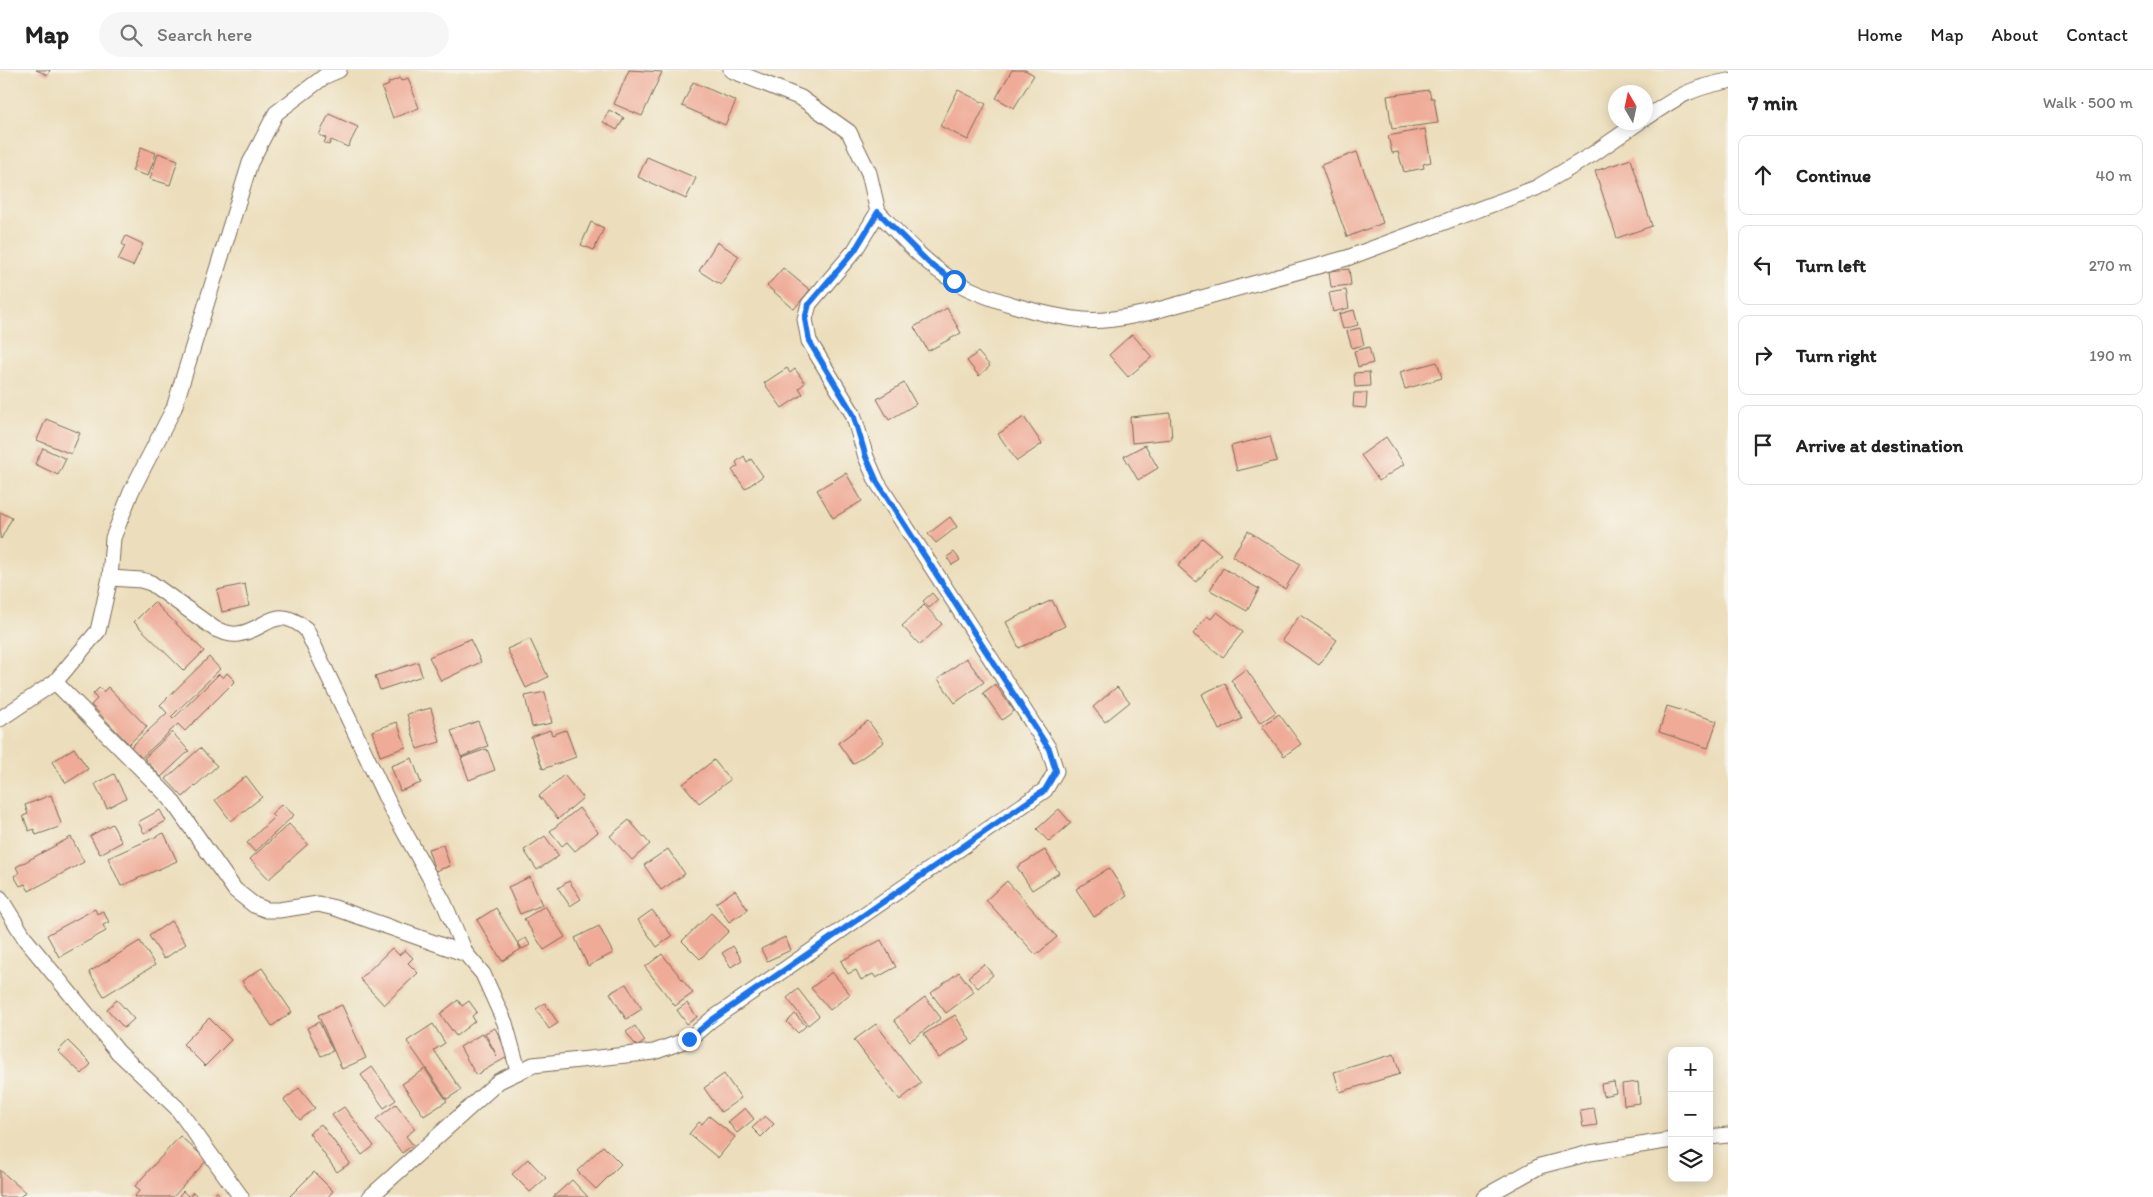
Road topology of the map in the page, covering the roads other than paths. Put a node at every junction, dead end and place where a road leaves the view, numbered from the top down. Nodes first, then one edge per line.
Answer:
1 (339, 70) edge
2 (731, 70) edge
3 (1728, 82) edge
4 (1653, 113) edge
5 (1628, 130) edge
6 (878, 212) junction
7 (110, 578) junction
8 (55, 682) junction
9 (0, 719) edge
10 (0, 898) edge
11 (466, 954) junction
12 (518, 1070) junction
13 (1728, 1135) edge
14 (1713, 1137) edge
15 (1668, 1141) edge
16 (241, 1197) edge
17 (370, 1197) edge
18 (1484, 1197) edge

1 - 7 street
2 - 6 street
3 - 4 street
5 - 6 street
6 - 12 street
7 - 8 street
7 - 11 street
8 - 9 street
8 - 11 street
10 - 16 street
11 - 12 street
12 - 17 street
13 - 14 street
15 - 18 street

